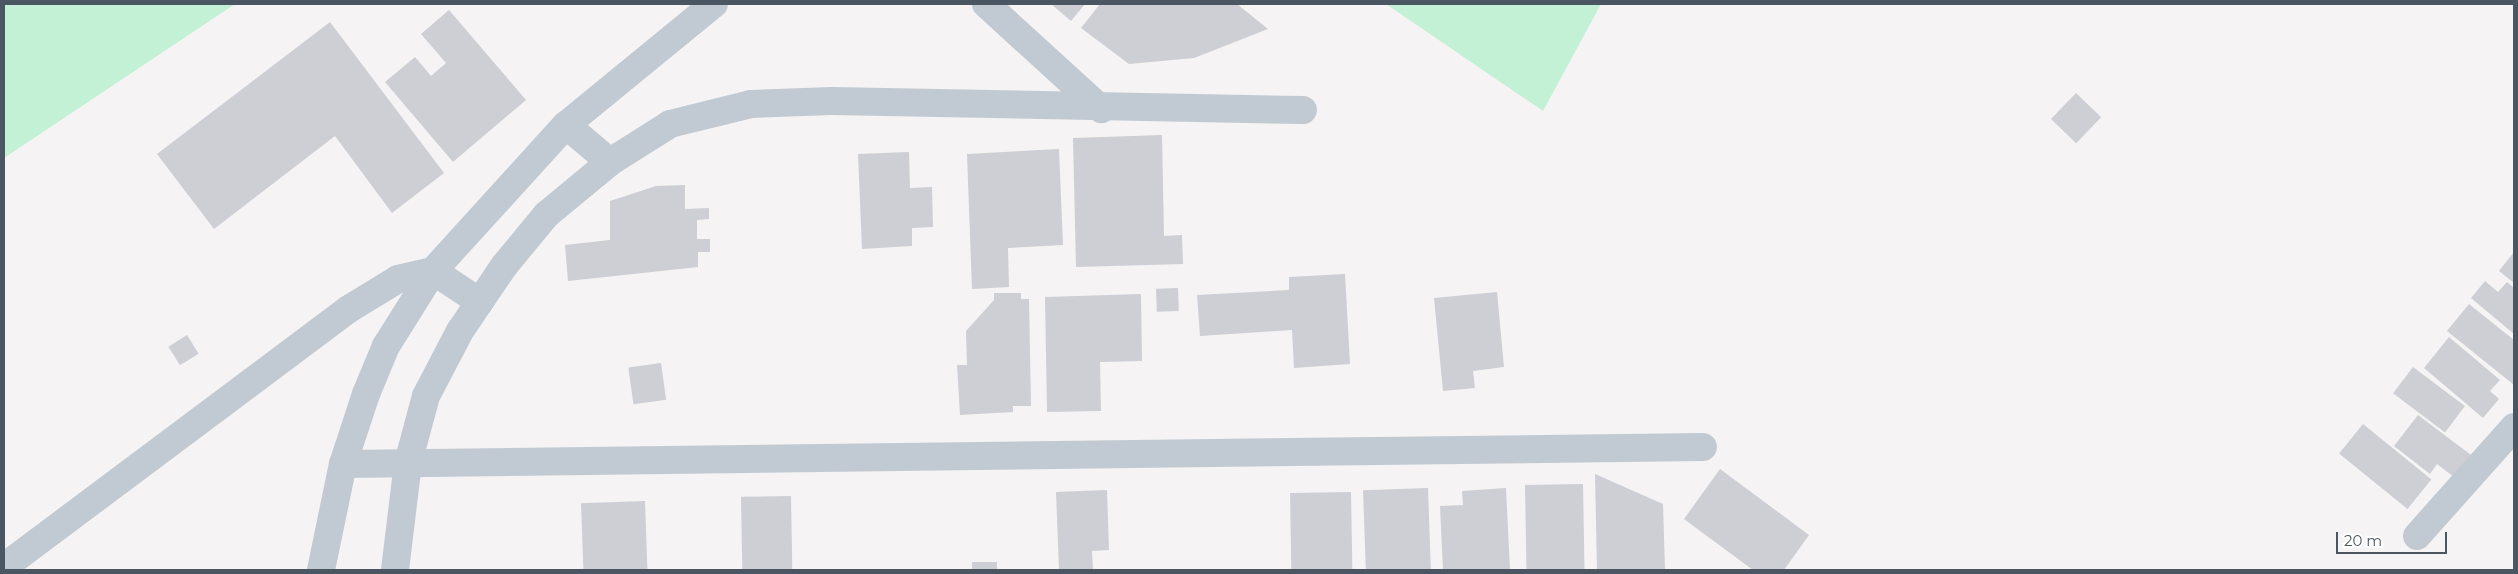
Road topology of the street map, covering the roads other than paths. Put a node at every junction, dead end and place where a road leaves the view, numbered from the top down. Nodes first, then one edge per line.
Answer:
1 (714, 4) edge
2 (986, 4) edge
3 (1101, 109) junction
4 (1304, 110) dead end
5 (566, 125) junction
6 (610, 162) junction
7 (434, 271) junction
8 (480, 302) junction
9 (2514, 427) edge
10 (1703, 446) dead end
11 (408, 463) junction
12 (343, 464) junction
13 (2417, 536) dead end
14 (4, 566) edge
15 (321, 570) edge
16 (395, 570) edge

1 - 5 street
2 - 3 street
3 - 4 street
3 - 6 street
5 - 6 street
5 - 7 street
6 - 8 street
7 - 8 street
7 - 12 street
7 - 14 street
8 - 11 street
9 - 13 street
10 - 11 street
11 - 12 street
11 - 16 street
12 - 15 street

